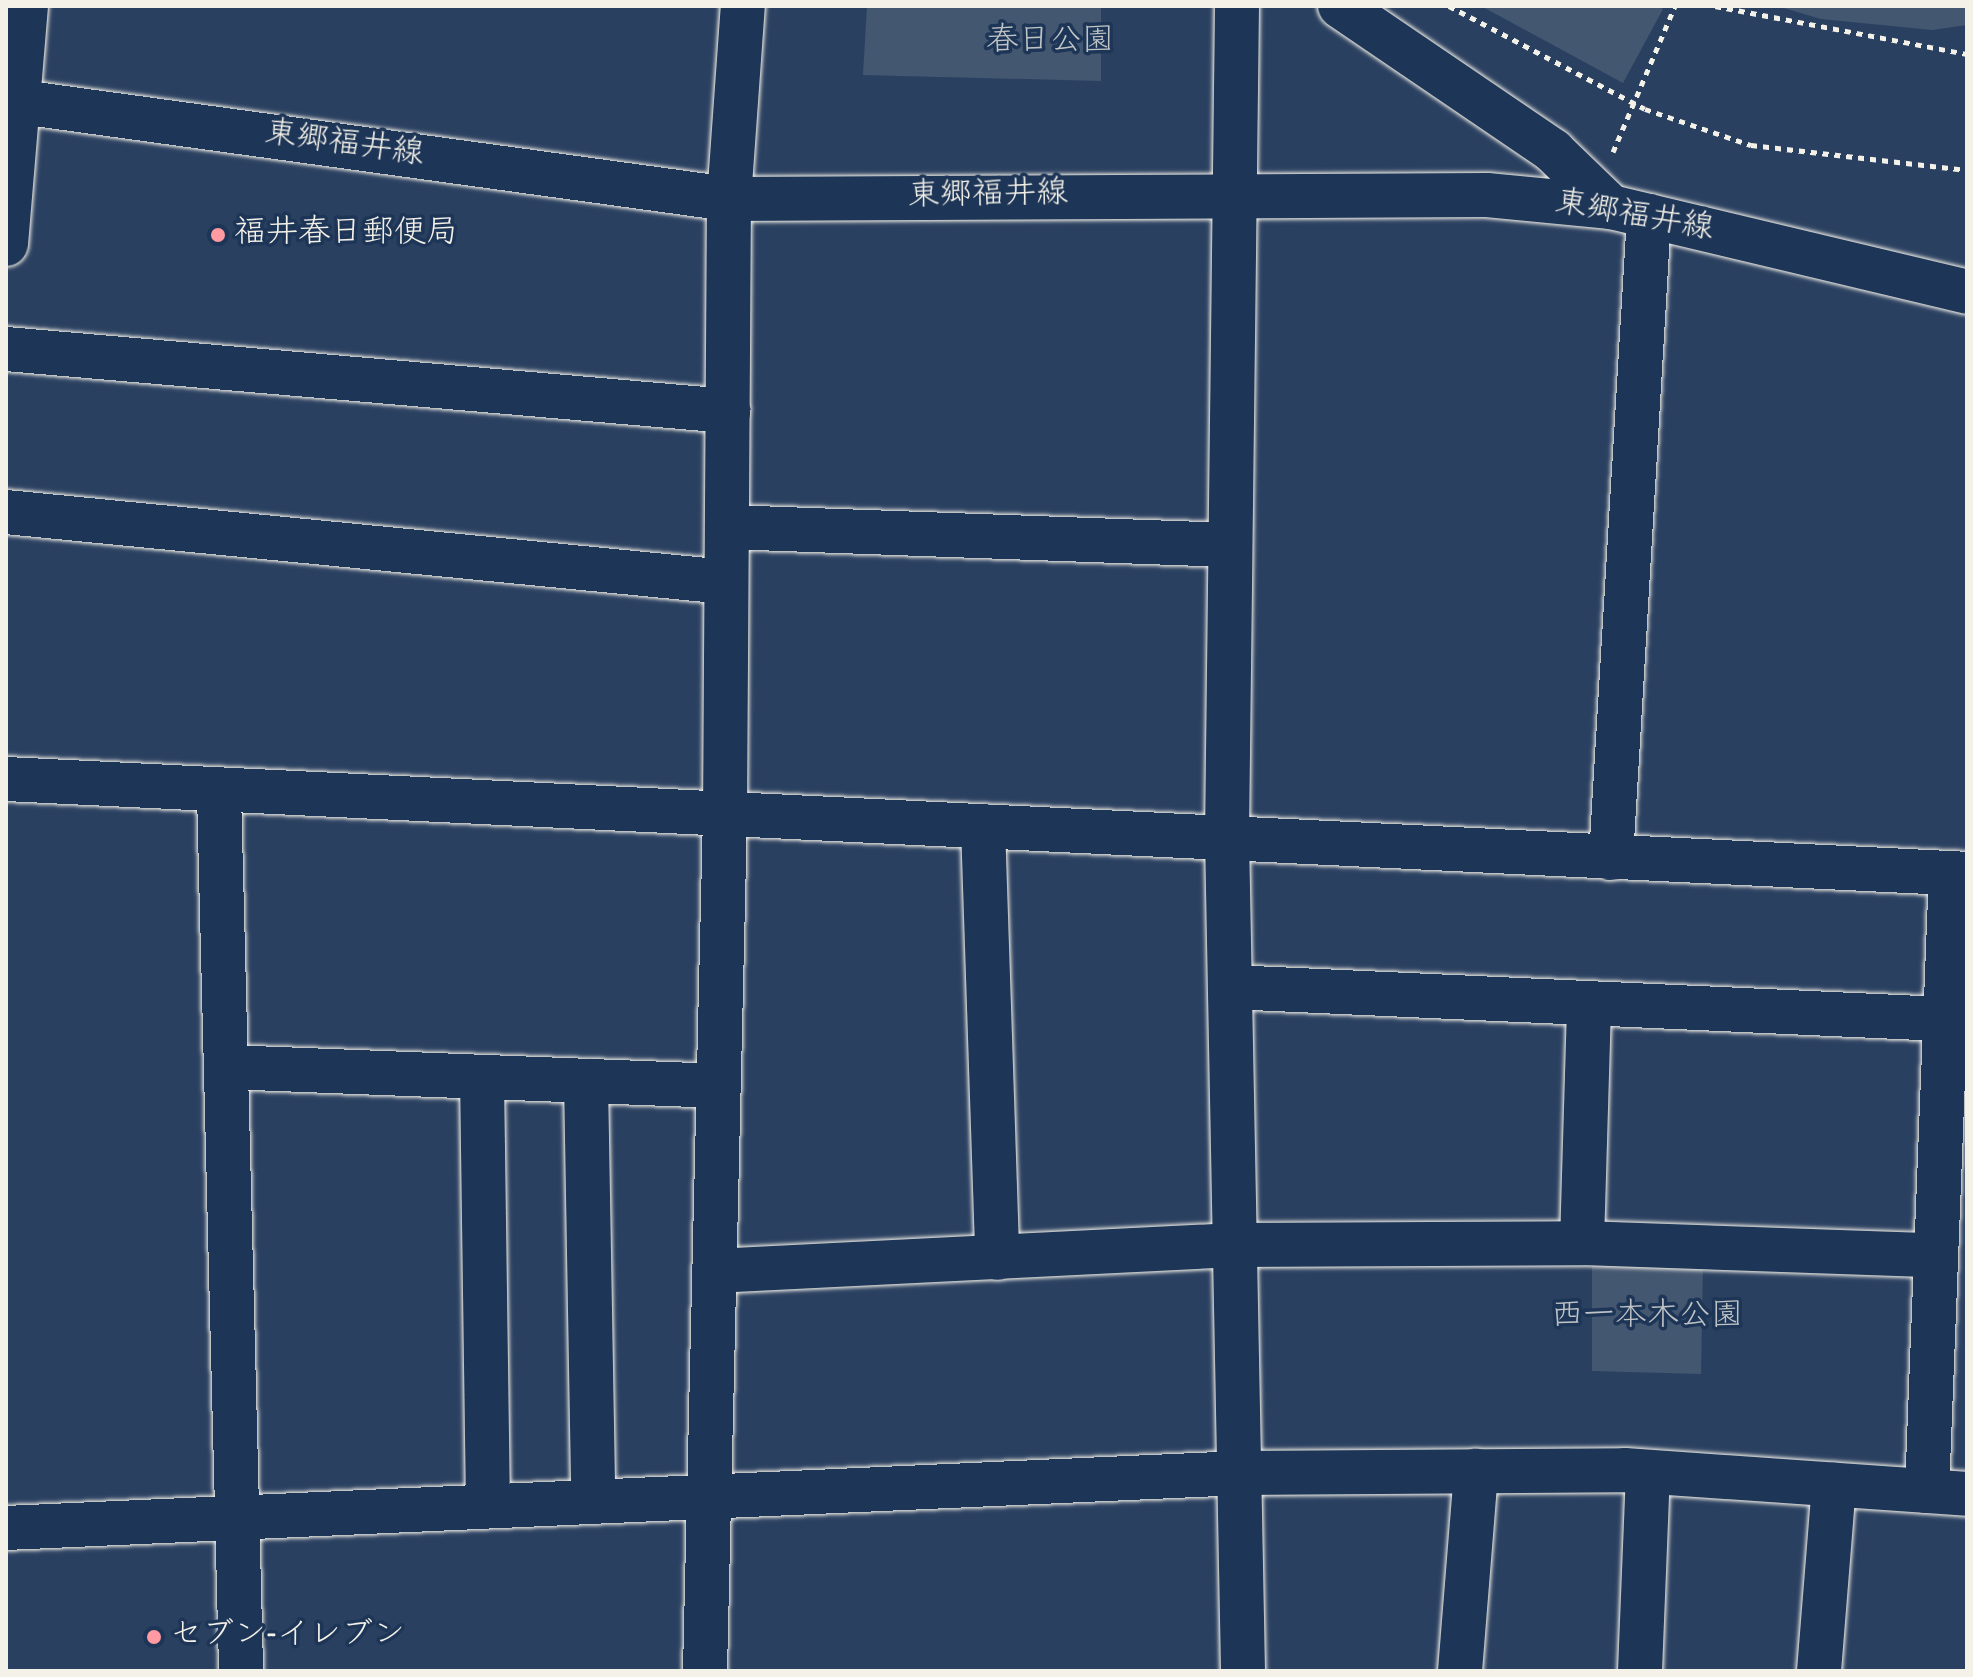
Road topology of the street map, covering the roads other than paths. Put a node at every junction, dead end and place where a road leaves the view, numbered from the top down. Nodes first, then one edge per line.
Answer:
1 (26, 6) edge
2 (743, 6) edge
3 (1237, 6) edge
4 (1340, 6) edge
5 (12, 100) edge
6 (1234, 194) junction
7 (729, 199) junction
8 (1630, 212) junction
9 (6, 244) edge
10 (1967, 292) edge
11 (6, 349) edge
12 (728, 411) junction
13 (6, 512) edge
14 (727, 527) junction
15 (1230, 545) junction
16 (726, 582) junction
17 (6, 779) edge
18 (219, 793) junction
19 (725, 815) junction
20 (983, 826) junction
21 (1227, 837) junction
22 (1611, 858) junction
23 (1962, 869) edge
24 (1230, 987) junction
25 (1589, 1004) junction
26 (1944, 1019) junction
27 (226, 1067) junction
28 (482, 1077) junction
29 (586, 1081) junction
30 (719, 1086) junction
31 (1582, 1243) junction
32 (1235, 1245) junction
33 (1933, 1255) junction
34 (997, 1258) junction
35 (714, 1271) junction
36 (1476, 1471) junction
37 (1648, 1472) junction
38 (1239, 1473) junction
39 (1834, 1485) junction
40 (1947, 1492) edge
41 (709, 1497) junction
42 (593, 1502) junction
43 (488, 1506) junction
44 (237, 1517) junction
45 (6, 1528) edge
46 (241, 1671) edge
47 (705, 1671) edge
48 (1243, 1671) edge
49 (1460, 1671) edge
50 (1640, 1671) edge
51 (1819, 1671) edge

1 - 5 street
2 - 7 street
3 - 6 street
4 - 8 street
5 - 7 street, 東郷福井線
5 - 9 street
6 - 7 street, 東郷福井線
6 - 8 street, 東郷福井線
6 - 15 street
7 - 12 street
8 - 10 street, 東郷福井線
8 - 22 street
11 - 12 street
12 - 14 street
13 - 16 street
14 - 15 street
14 - 16 street
15 - 21 street
16 - 19 street
17 - 18 street
18 - 19 street
18 - 27 street
19 - 20 street
19 - 30 street
20 - 21 street
20 - 34 street
21 - 22 street
21 - 24 street
22 - 23 street
23 - 26 street
24 - 25 street
24 - 32 street
25 - 26 street
25 - 31 street
26 - 33 street
27 - 28 street
27 - 44 street
28 - 29 street
28 - 43 street
29 - 30 street
29 - 42 street
30 - 35 street
31 - 32 street
31 - 33 street
32 - 34 street
32 - 38 street
33 - 40 street
34 - 35 street
35 - 41 street
36 - 37 street
36 - 38 street
36 - 49 street
37 - 39 street
37 - 50 street
38 - 41 street
38 - 48 street
39 - 40 street
39 - 51 street
41 - 42 street
41 - 47 street
42 - 43 street
43 - 44 street
44 - 45 street
44 - 46 street

